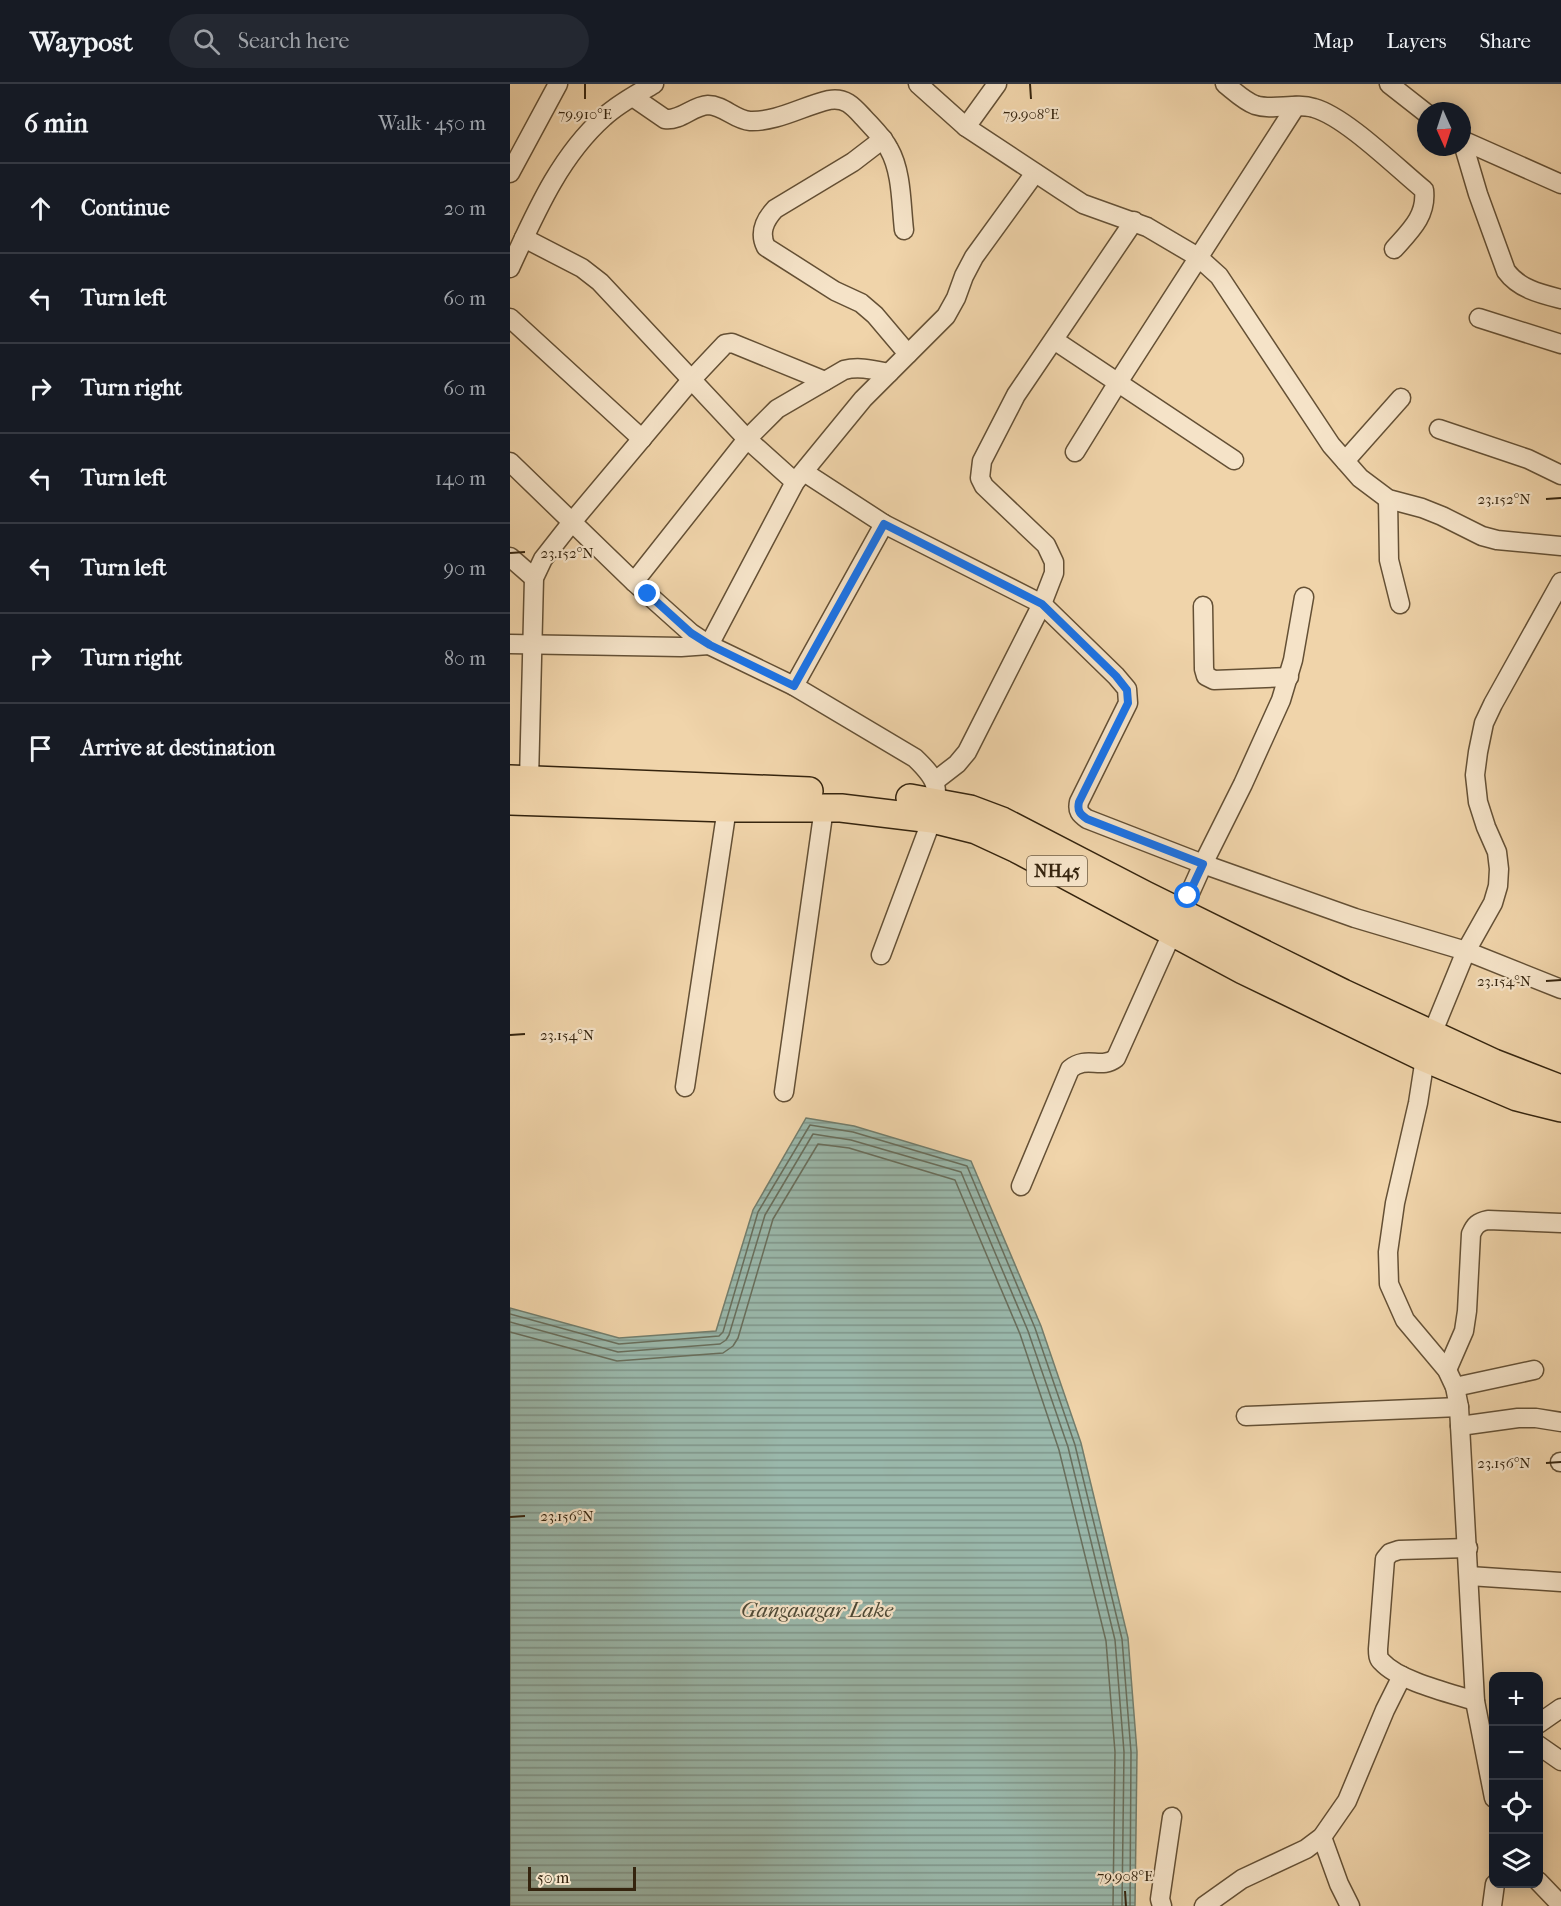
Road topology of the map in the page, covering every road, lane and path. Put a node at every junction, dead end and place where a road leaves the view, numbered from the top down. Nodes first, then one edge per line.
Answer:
1 (558, 84) edge
2 (654, 84) edge
3 (918, 84) edge
4 (997, 84) edge
5 (1225, 84) edge
6 (1389, 84) edge
7 (633, 97) junction
8 (1296, 106) junction
9 (1417, 106) edge
10 (966, 127) junction
11 (883, 139) junction
12 (1471, 144) edge
13 (1467, 156) edge
14 (510, 173) edge
15 (1035, 173) junction
16 (1561, 184) edge
17 (1134, 221) junction
18 (904, 230) dead end
19 (524, 238) junction
20 (1394, 249) dead end
21 (1198, 257) junction
22 (510, 268) edge
23 (1561, 299) edge
24 (510, 318) edge
25 (1479, 318) dead end
26 (1054, 340) junction
27 (1561, 344) edge
28 (908, 354) junction
29 (889, 373) junction
30 (692, 379) junction
31 (825, 381) junction
32 (1117, 384) junction
33 (1401, 398) dead end
34 (1439, 429) dead end
35 (642, 439) junction
36 (747, 439) junction
37 (1076, 452) dead end
38 (1234, 460) dead end
39 (1345, 461) junction
40 (510, 462) edge
41 (1561, 475) edge
42 (799, 477) junction
43 (1388, 499) junction
44 (572, 522) junction
45 (884, 524) junction
46 (1561, 546) edge
47 (510, 557) edge
48 (534, 578) junction
49 (634, 582) junction
50 (1561, 582) edge
51 (1304, 597) dead end
52 (1042, 604) junction
53 (1400, 604) dead end
54 (1203, 606) dead end
55 (510, 644) edge
56 (532, 644) junction
57 (710, 645) junction
58 (1289, 677) junction
59 (794, 686) junction
60 (519, 779) edge
61 (934, 800) junction
62 (510, 801) edge
63 (727, 807) junction
64 (824, 808) junction
65 (1203, 864) junction
66 (1177, 921) junction
67 (1466, 951) junction
68 (881, 955) dead end
69 (1561, 989) edge
70 (1429, 1046) junction
71 (685, 1087) dead end
72 (1561, 1089) edge
73 (784, 1092) dead end
74 (1561, 1108) edge
75 (1021, 1186) dead end
76 (1561, 1223) edge
77 (1447, 1370) junction
78 (1534, 1371) dead end
79 (1455, 1387) junction
80 (1246, 1416) dead end
81 (1460, 1417) junction
82 (1561, 1422) edge
83 (1468, 1548) junction
84 (1469, 1576) junction
85 (1561, 1582) edge
86 (1402, 1676) junction
87 (1475, 1701) junction
88 (1561, 1708) edge
89 (1543, 1722) edge
90 (1487, 1732) edge
91 (1543, 1748) edge
92 (1561, 1761) edge
93 (1492, 1780) edge
94 (1172, 1817) dead end
95 (1323, 1837) junction
96 (1543, 1885) edge
97 (1494, 1888) edge
98 (1561, 1905) edge
99 (1162, 1906) edge
100 (1204, 1906) edge
101 (1350, 1906) edge
102 (1492, 1906) edge

1 - 14 street
2 - 7 street
3 - 10 street
4 - 10 street
5 - 8 street
6 - 9 street
7 - 11 street
7 - 19 street
8 - 20 street
8 - 21 street
10 - 15 street
11 - 18 street
11 - 28 street
12 - 16 street
13 - 23 street
15 - 17 street
15 - 28 street
17 - 21 street
17 - 26 street
19 - 22 street
19 - 30 street
21 - 32 street
21 - 39 street
24 - 35 street
25 - 27 street
26 - 32 street
26 - 52 street
28 - 29 street
29 - 31 street
29 - 42 street
30 - 31 street
30 - 35 street
30 - 36 street
31 - 36 street
32 - 37 street
32 - 38 street
33 - 39 street
34 - 41 street
35 - 44 street
36 - 42 street
36 - 49 street
39 - 43 street
40 - 44 street
42 - 45 street
42 - 57 street
43 - 46 street
43 - 53 street
44 - 48 street
44 - 49 street
45 - 52 street
45 - 59 street
47 - 48 street
48 - 56 street
49 - 57 street
50 - 67 street
51 - 58 street
52 - 61 street
52 - 65 street
54 - 58 street
55 - 56 street
56 - 57 street
56 - 60 street
57 - 59 street
58 - 65 street
59 - 61 street
60 - 61 highway, NH45
61 - 64 highway, NH45
61 - 66 highway, NH45
61 - 68 street
62 - 63 highway, NH45
63 - 64 highway, NH45
63 - 71 street
64 - 73 street
65 - 66 street
65 - 67 street
66 - 70 highway, NH45
66 - 75 street
67 - 69 street
67 - 70 street
70 - 72 highway, NH45
70 - 74 highway, NH45
70 - 77 street
76 - 77 street
77 - 79 street
78 - 79 street
79 - 81 street
80 - 81 street
81 - 82 street
81 - 83 street
83 - 84 street
83 - 86 street
84 - 85 street
84 - 87 street
86 - 87 street
86 - 95 street
87 - 90 street
88 - 89 street
90 - 93 street
91 - 92 street
94 - 99 street
95 - 100 street
95 - 101 street
96 - 98 street
97 - 102 street

